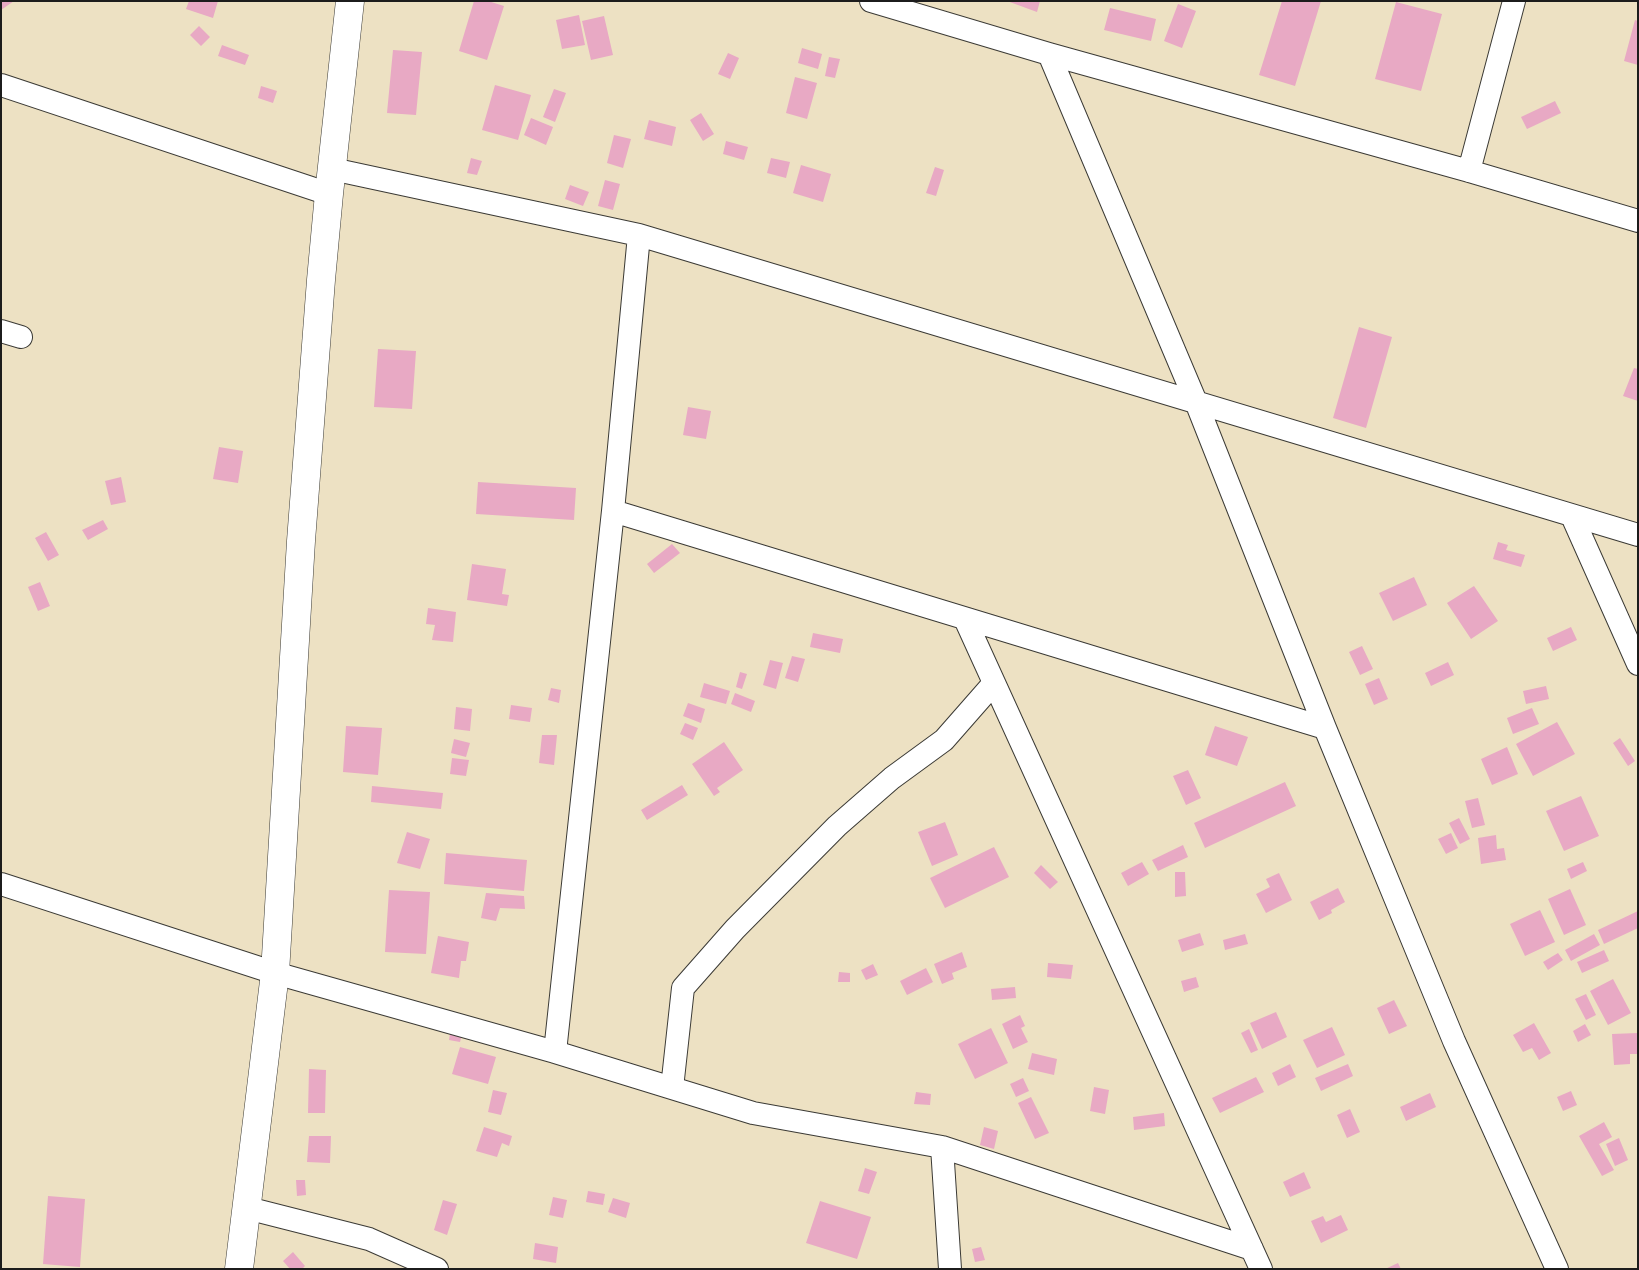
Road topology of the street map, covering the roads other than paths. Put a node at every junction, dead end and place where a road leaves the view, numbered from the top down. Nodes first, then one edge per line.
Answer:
1 (350, 1) edge
2 (871, 1) edge
3 (1514, 1) edge
4 (1049, 54) junction
5 (1, 85) edge
6 (1469, 171) junction
7 (331, 181) junction
8 (1638, 222) edge
9 (639, 236) junction
10 (1196, 402) junction
11 (613, 511) junction
12 (1572, 516) junction
13 (1638, 535) edge
14 (965, 619) junction
15 (1638, 664) edge
16 (994, 683) junction
17 (1325, 728) junction
18 (1, 884) edge
19 (275, 972) junction
20 (555, 1052) junction
21 (672, 1088) junction
22 (942, 1147) junction
23 (247, 1208) junction
24 (1257, 1259) edge
25 (239, 1269) edge
26 (437, 1269) edge
27 (950, 1269) edge
28 (1557, 1269) edge

1 - 7 main road
2 - 4 street
3 - 6 street
4 - 6 street
4 - 10 street
5 - 7 street
6 - 8 street
7 - 9 street
7 - 19 main road
9 - 10 street
9 - 11 street
10 - 12 street
10 - 17 street
11 - 14 street
11 - 20 street
12 - 13 street
12 - 15 street
14 - 16 street
14 - 17 street
16 - 21 street
16 - 24 street
17 - 28 street
18 - 19 street
19 - 20 street
19 - 23 main road
20 - 21 street
21 - 22 street
22 - 24 street
22 - 27 street
23 - 25 main road
23 - 26 street

